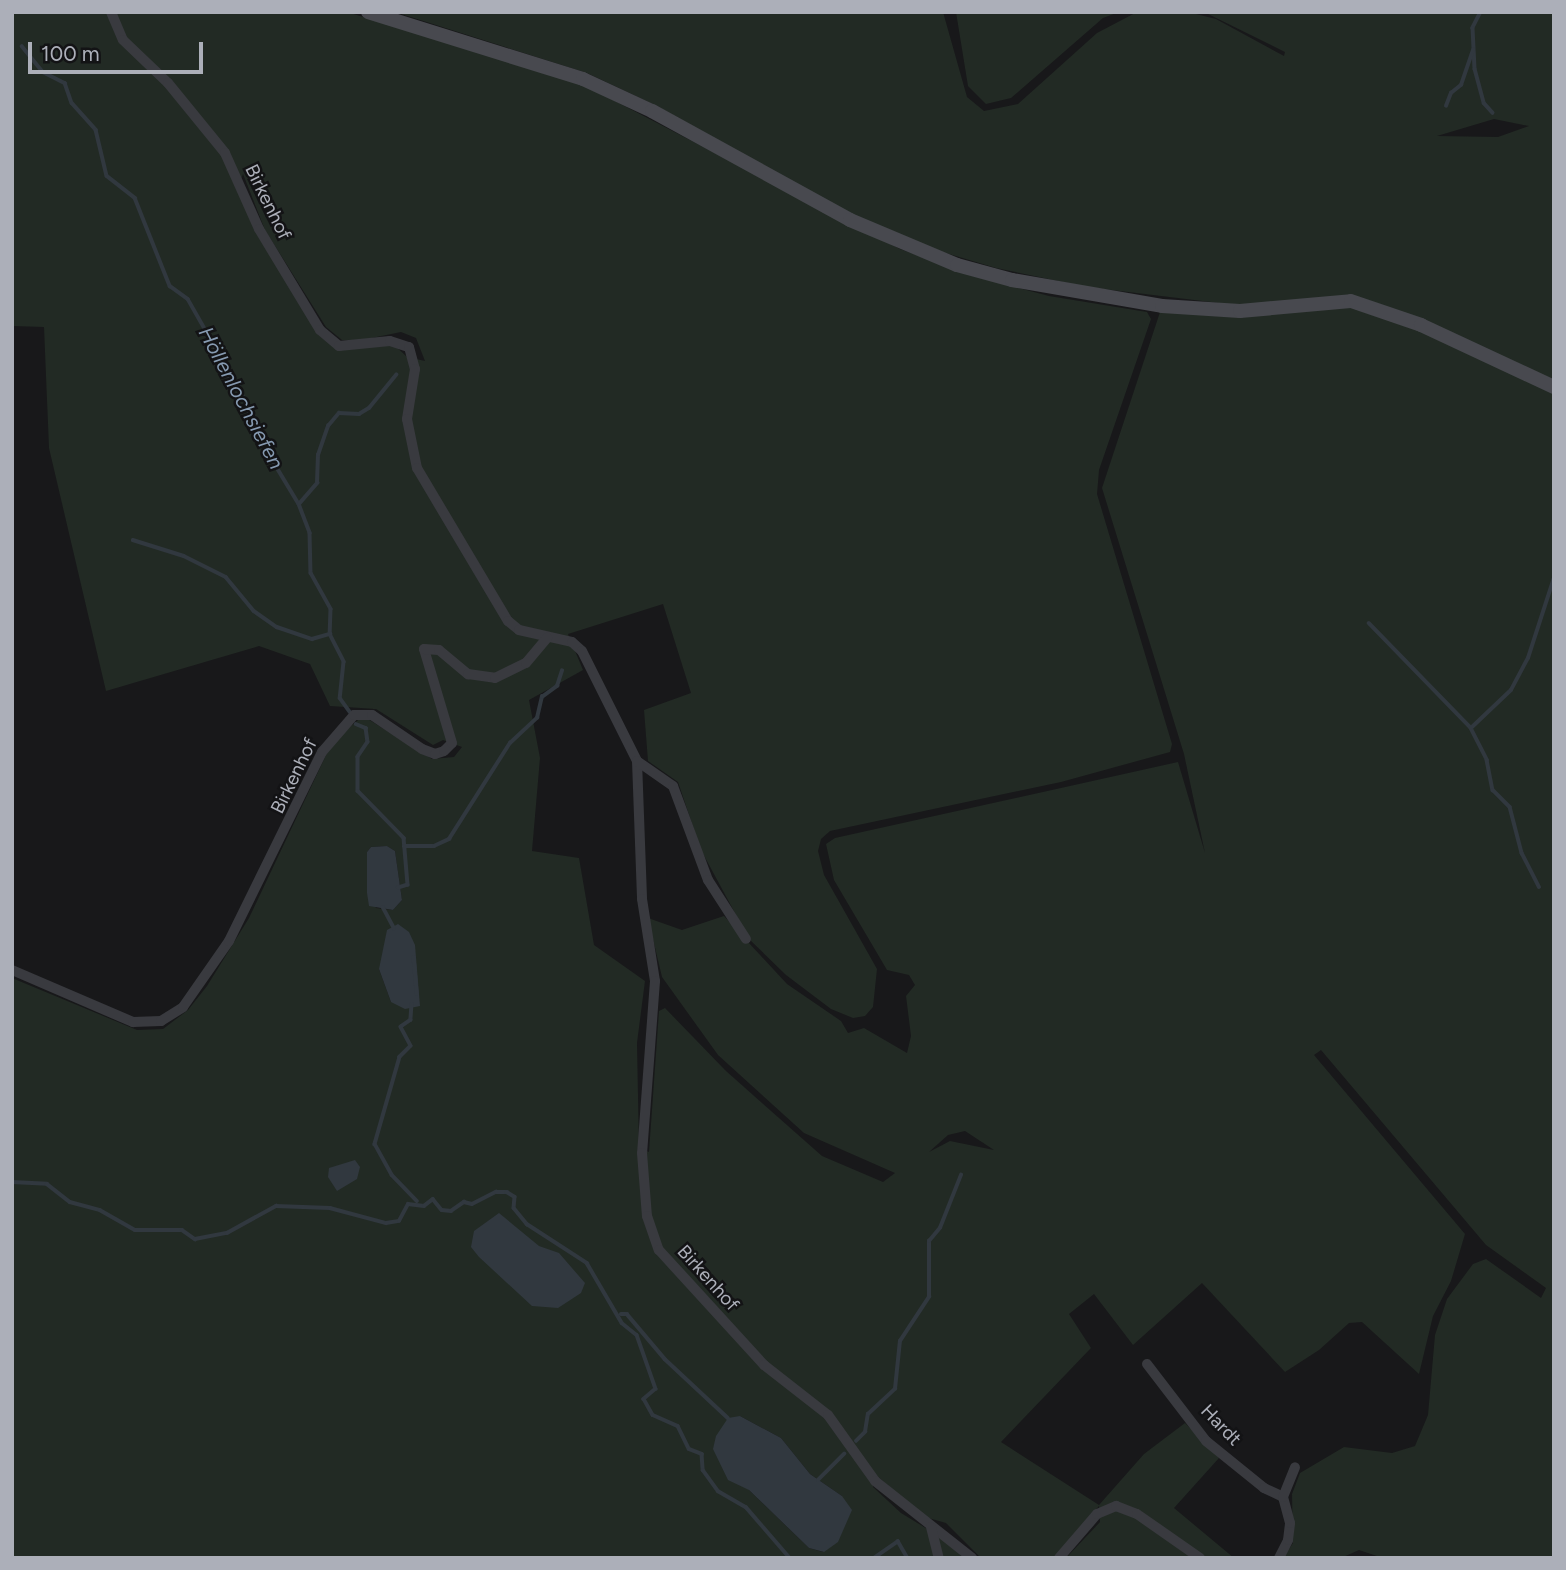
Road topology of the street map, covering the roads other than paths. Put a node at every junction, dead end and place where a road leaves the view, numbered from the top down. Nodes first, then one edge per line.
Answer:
1 (111, 12) edge
2 (368, 12) edge
3 (1554, 387) edge
4 (547, 638) junction
5 (636, 761) junction
6 (746, 939) dead end
7 (12, 970) edge
8 (1147, 1364) dead end
9 (1295, 1467) dead end
10 (1283, 1497) junction
11 (931, 1527) junction
12 (939, 1558) edge
13 (972, 1558) edge
14 (1059, 1558) edge
15 (1199, 1558) edge
16 (1279, 1558) edge

1 - 4 street, Birkenhof
2 - 3 street
4 - 5 street, Birkenhof
4 - 7 street, Birkenhof
5 - 6 street, Birkenhof
5 - 11 street, Birkenhof
8 - 10 street, Hardt
9 - 10 street
10 - 16 street
11 - 12 street
11 - 13 street
14 - 15 street

